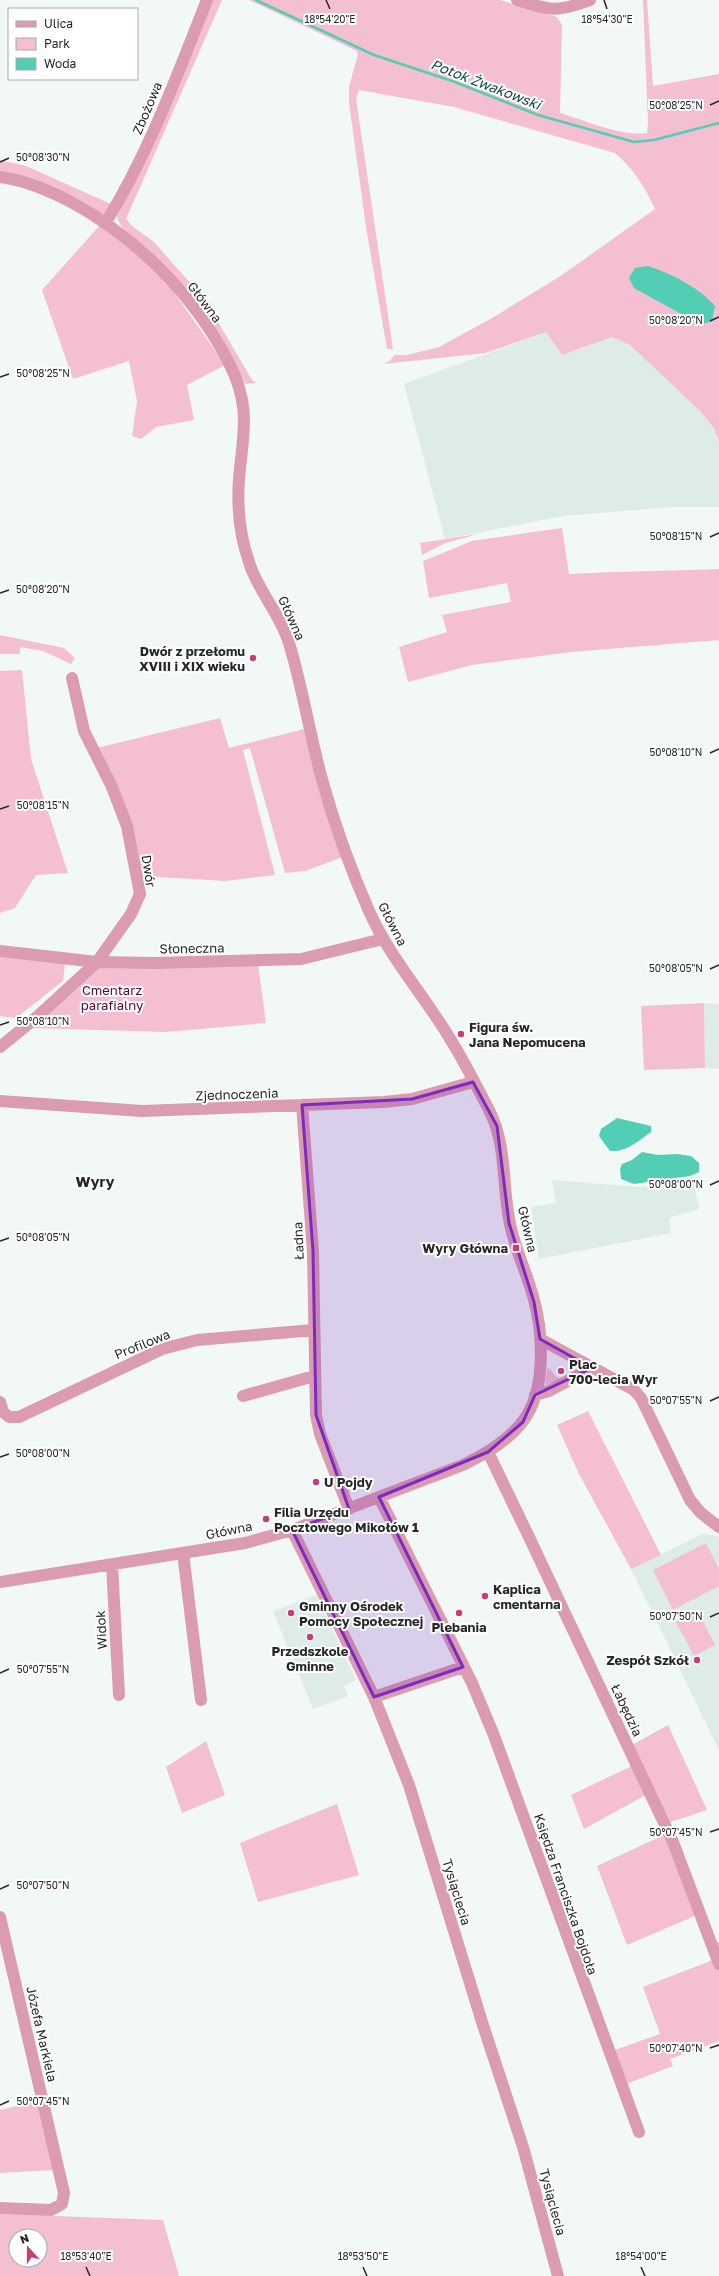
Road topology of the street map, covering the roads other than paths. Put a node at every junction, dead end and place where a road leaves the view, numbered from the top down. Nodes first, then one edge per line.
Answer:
1 (207, 0) edge
2 (518, 0) edge
3 (590, 0) edge
4 (0, 176) edge
5 (106, 222) junction
6 (72, 678) dead end
7 (383, 939) junction
8 (0, 951) edge
9 (97, 962) junction
10 (0, 1047) edge
11 (473, 1082) junction
12 (0, 1101) edge
13 (302, 1105) junction
14 (314, 1330) junction
15 (540, 1339) junction
16 (592, 1368) junction
17 (314, 1376) junction
18 (535, 1395) junction
19 (243, 1396) dead end
20 (0, 1402) edge
21 (488, 1452) junction
22 (379, 1497) junction
23 (349, 1509) junction
24 (719, 1527) edge
25 (292, 1530) junction
26 (183, 1553) junction
27 (112, 1564) junction
28 (0, 1582) edge
29 (463, 1667) junction
30 (119, 1695) dead end
31 (374, 1697) junction
32 (201, 1700) dead end
33 (0, 1917) edge
34 (719, 1964) edge
35 (639, 2132) dead end
36 (0, 2208) edge
37 (558, 2276) edge

1 - 5 street, Zbożowa
2 - 3 street
4 - 5 street, Główna
5 - 7 street, Główna
6 - 9 street, Dwór
7 - 9 street, Słoneczna
7 - 11 street, Główna
8 - 9 street, Słoneczna
9 - 10 street, Dwór
11 - 13 street, Zjednoczenia
11 - 15 street, Główna
12 - 13 street, Zjednoczenia
13 - 14 street, Ładna
14 - 17 street, Ładna
14 - 20 street, Profilowa
15 - 16 street
15 - 18 street, Główna
16 - 18 street
16 - 24 street
17 - 19 street
17 - 23 street, Ładna
18 - 21 street, Główna
21 - 22 street, Główna
21 - 34 street, Łabędzia
22 - 23 street, Główna
22 - 29 street, Księdza Franciszka Bojdoła
23 - 25 street, Główna
25 - 26 street, Główna
25 - 31 street, Tysiąclecia
26 - 27 street, Główna
26 - 32 street
27 - 28 street, Główna
27 - 30 street, Widok
29 - 31 street
29 - 35 street, Księdza Franciszka Bojdoła
31 - 37 street, Tysiąclecia
33 - 36 street, Józefa Markiela

